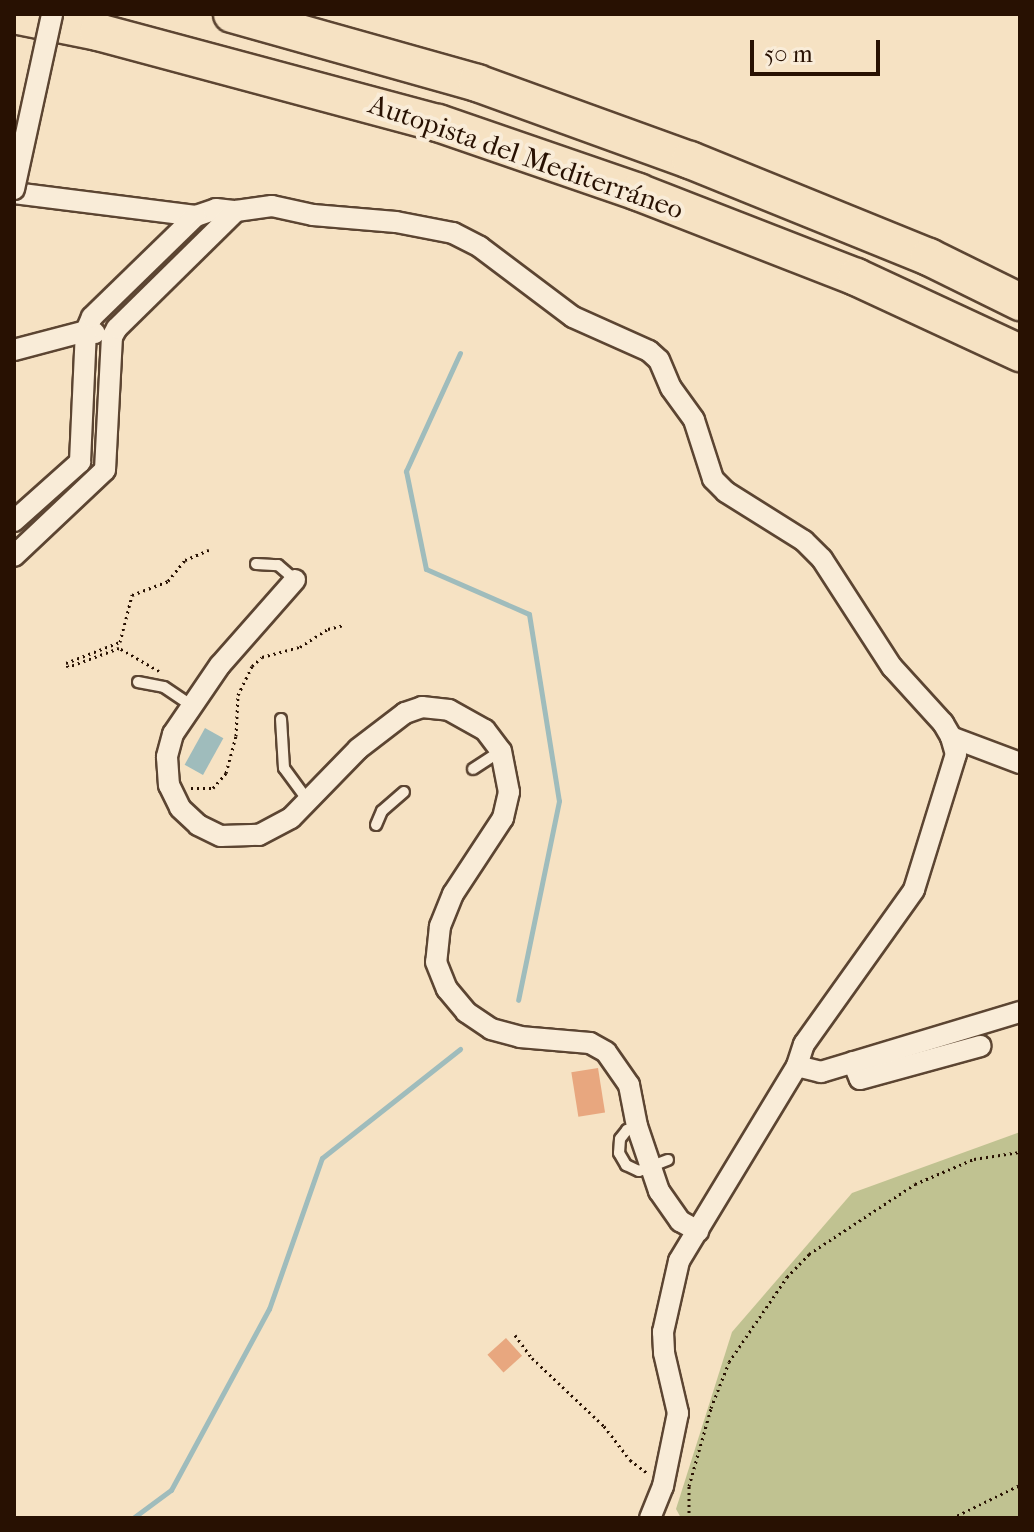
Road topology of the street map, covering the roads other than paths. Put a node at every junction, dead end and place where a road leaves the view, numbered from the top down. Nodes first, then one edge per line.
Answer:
1 (52, 14) edge
2 (232, 14) edge
3 (14, 15) edge
4 (14, 191) edge
5 (236, 211) junction
6 (196, 216) junction
7 (1020, 302) edge
8 (86, 331) junction
9 (112, 337) junction
10 (14, 350) edge
11 (1020, 353) edge
12 (14, 521) edge
13 (14, 556) edge
14 (256, 564) dead end
15 (295, 580) joint
16 (138, 682) dead end
17 (192, 706) junction
18 (281, 719) dead end
19 (951, 737) junction
20 (501, 751) junction
21 (1020, 763) edge
22 (473, 769) dead end
23 (404, 792) dead end
24 (309, 802) junction
25 (376, 825) dead end
26 (1020, 1012) edge
27 (981, 1046) dead end
28 (853, 1062) junction
29 (797, 1066) junction
30 (698, 1231) junction
31 (652, 1517) edge

1 - 4 street, bridge
2 - 7 highway, Autopista del Mediterráneo
3 - 11 highway, Autopista del Mediterráneo
4 - 6 street
5 - 6 street
5 - 9 street
5 - 19 street
6 - 8 street
8 - 9 street
8 - 10 street
8 - 12 street
9 - 13 street
14 - 15 lane
15 - 17 street
16 - 17 lane
17 - 24 street
18 - 24 lane
19 - 21 street
19 - 29 street
20 - 22 lane
20 - 24 street
20 - 30 street
23 - 25 lane
26 - 28 street
27 - 28 street
28 - 29 street
29 - 30 street
30 - 31 street

